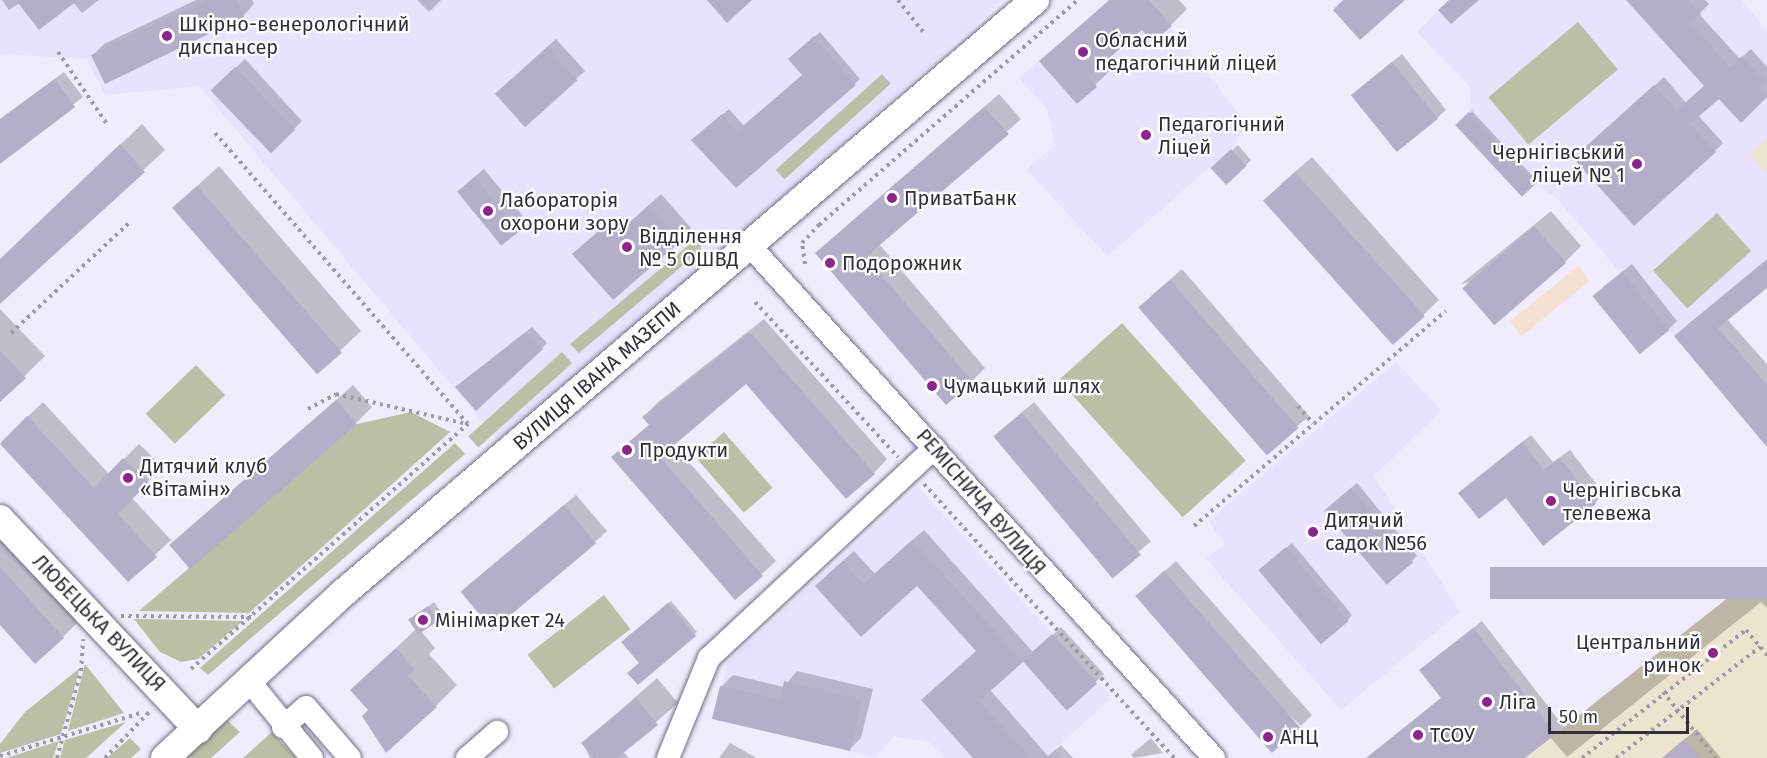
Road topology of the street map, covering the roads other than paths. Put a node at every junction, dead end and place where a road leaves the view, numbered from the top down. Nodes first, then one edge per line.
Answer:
1 (1035, 0) edge
2 (750, 246) junction
3 (934, 448) junction
4 (0, 519) edge
5 (250, 682) junction
6 (283, 727) junction
7 (198, 729) junction
8 (497, 732) dead end
9 (165, 758) edge
10 (312, 758) edge
11 (350, 758) edge
12 (467, 758) edge
13 (668, 758) edge
14 (1214, 758) edge

1 - 2 main road, ВУЛИЦЯ ІВАНА МАЗЕПИ
2 - 3 street, РЕМІСНИЧА ВУЛИЦЯ
2 - 5 main road, ВУЛИЦЯ ІВАНА МАЗЕПИ
3 - 13 street
3 - 14 street, РЕМІСНИЧА ВУЛИЦЯ
4 - 7 main road, ЛЮБЕЦЬКА ВУЛИЦЯ
5 - 6 street
5 - 7 main road, ВУЛИЦЯ ІВАНА МАЗЕПИ
6 - 10 street
6 - 11 street
7 - 9 main road, ВУЛИЦЯ ІВАНА МАЗЕПИ
8 - 12 street

